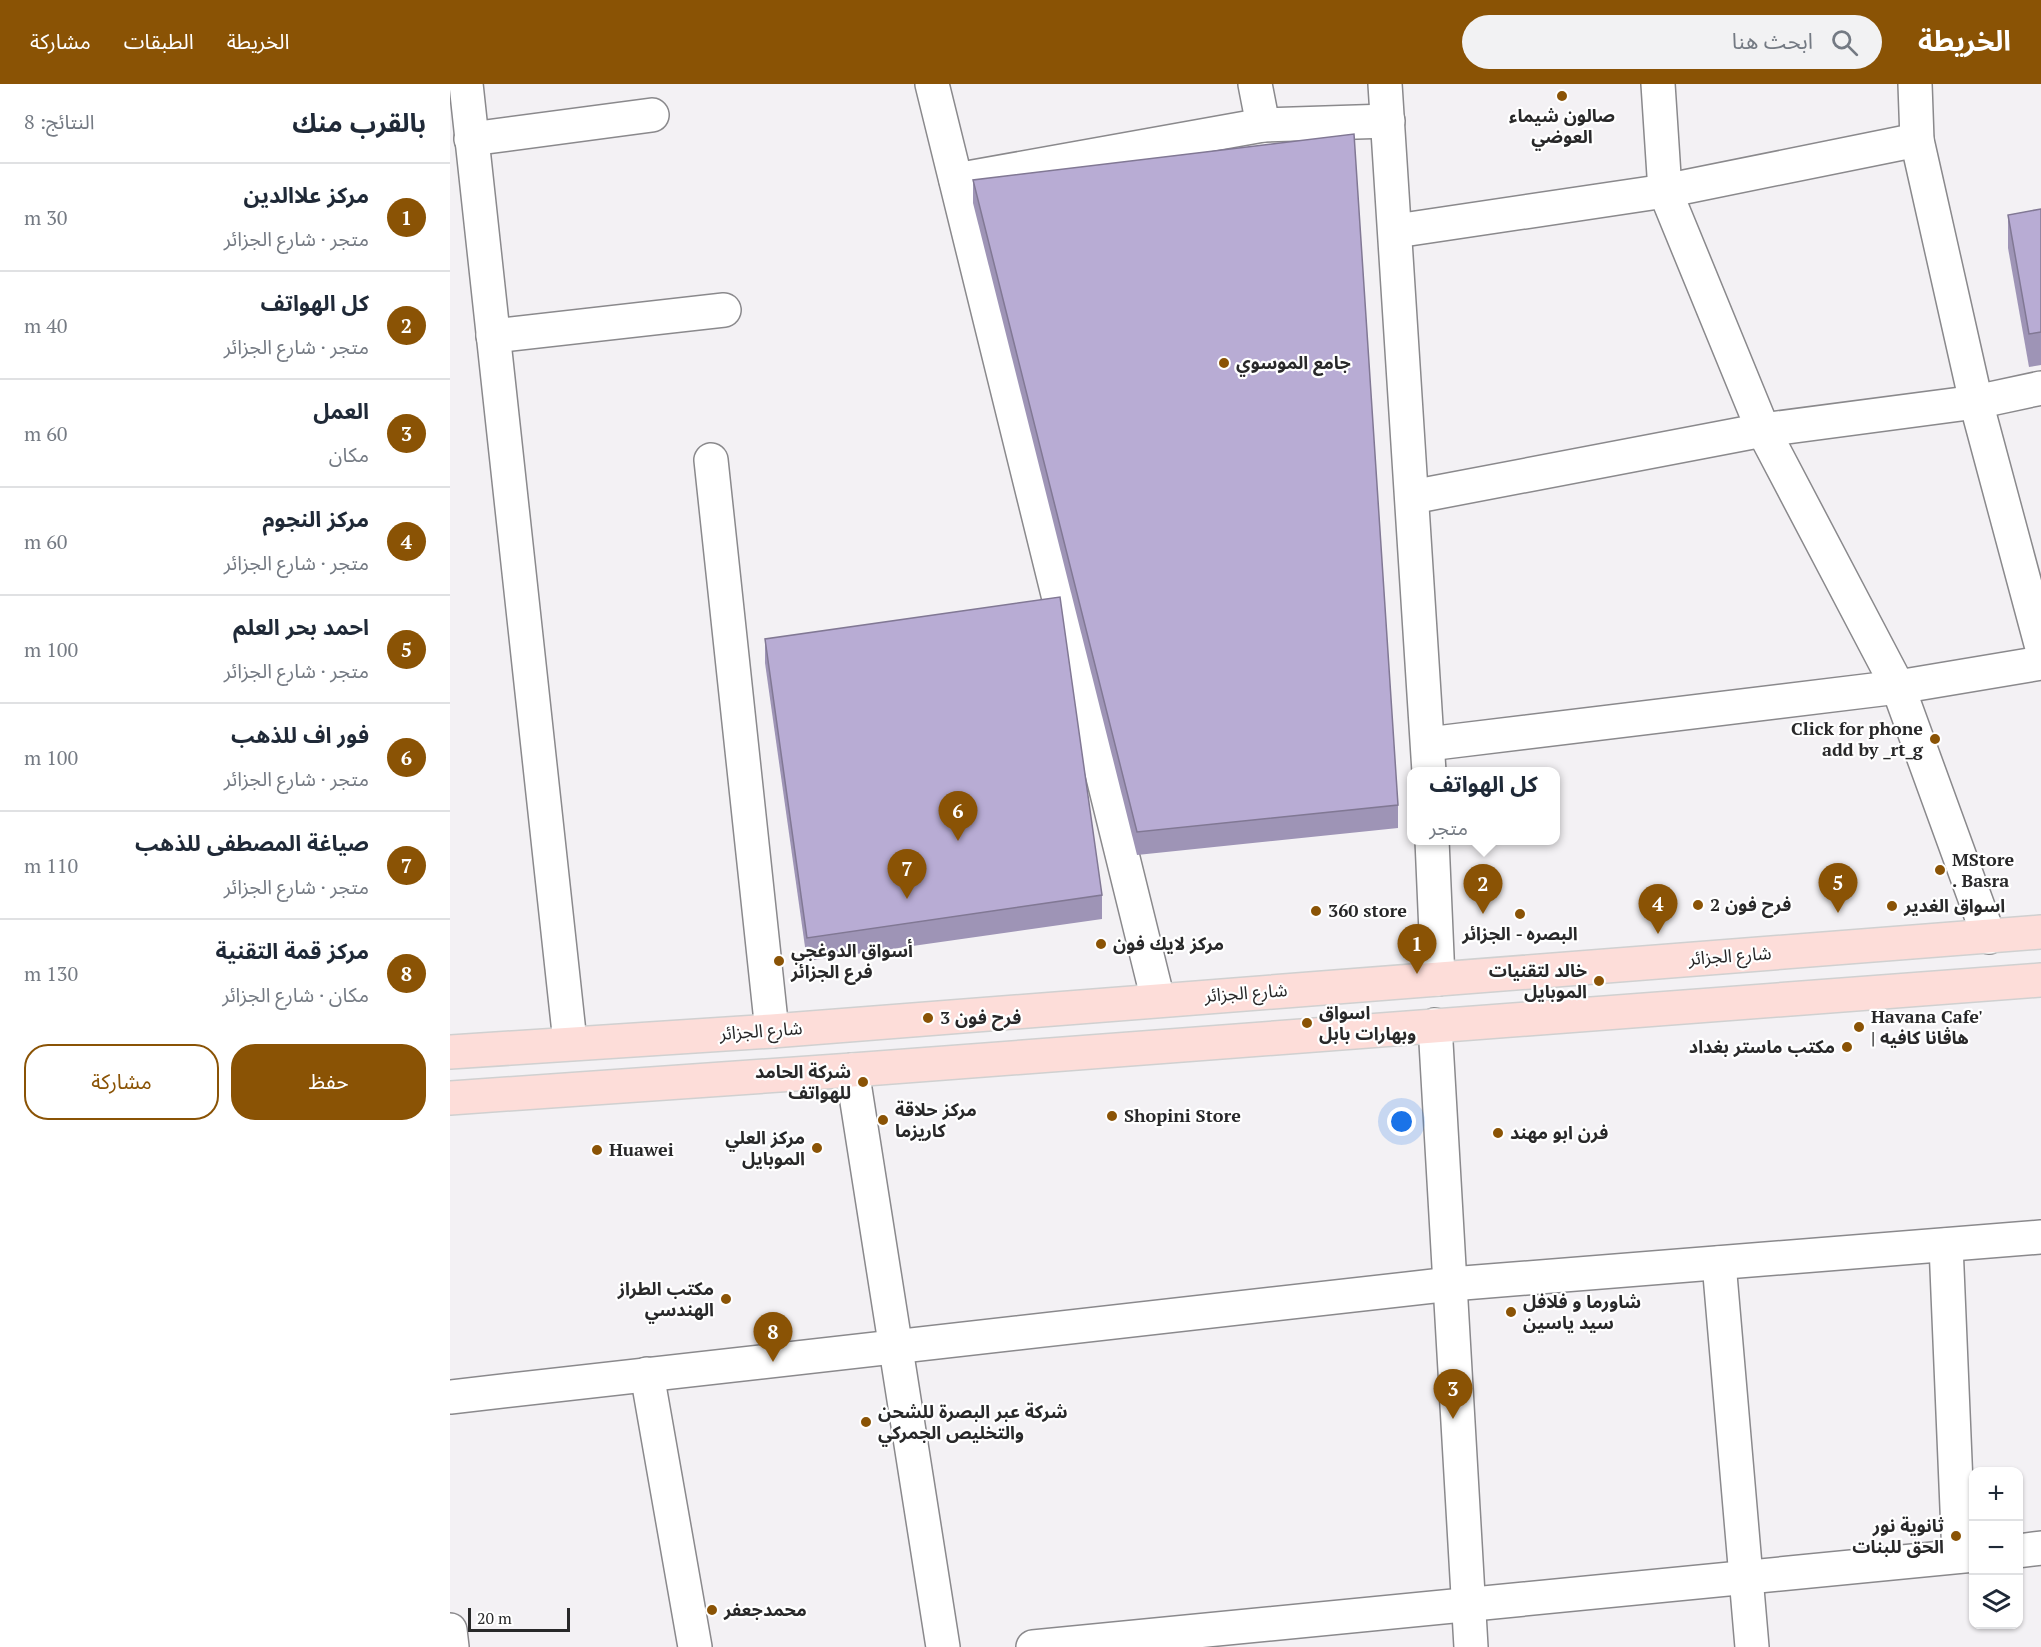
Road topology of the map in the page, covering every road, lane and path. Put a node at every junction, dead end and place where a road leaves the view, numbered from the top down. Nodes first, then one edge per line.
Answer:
1 (466, 84) edge
2 (932, 84) edge
3 (1255, 84) edge
4 (1385, 84) edge
5 (1658, 84) edge
6 (1915, 84) edge
7 (652, 115) dead end
8 (1388, 121) junction
9 (1263, 125) junction
10 (471, 139) junction
11 (1917, 140) junction
12 (956, 180) junction
13 (1665, 191) junction
14 (1396, 231) junction
15 (724, 310) dead end
16 (493, 336) junction
17 (2041, 388) edge
18 (1976, 402) junction
19 (1763, 430) junction
20 (711, 460) dead end
21 (1412, 497) junction
22 (2041, 644) edge
23 (2041, 663) edge
24 (1898, 687) junction
25 (1429, 758) edge
26 (1432, 845) edge
27 (2041, 932) edge
28 (1989, 937) junction
29 (1438, 979) junction
30 (2041, 980) edge
31 (1158, 1000) junction
32 (1435, 1025) junction
33 (772, 1030) junction
34 (570, 1042) junction
35 (450, 1052) edge
36 (852, 1070) junction
37 (450, 1098) edge
38 (2041, 1237) edge
39 (1946, 1245) junction
40 (1719, 1263) junction
41 (1451, 1284) junction
42 (895, 1347) junction
43 (647, 1374) junction
44 (450, 1397) edge
45 (2041, 1548) edge
46 (2023, 1550) edge
47 (1966, 1556) edge
48 (1745, 1577) junction
49 (1469, 1605) junction
50 (450, 1630) edge
51 (1141, 1642) edge
52 (452, 1647) edge
53 (695, 1647) edge
54 (943, 1647) edge
55 (1033, 1647) edge
56 (1471, 1647) edge
57 (1752, 1647) edge

1 - 10 street
2 - 12 street
3 - 9 street
4 - 8 street
5 - 13 street
6 - 11 street
7 - 10 street
8 - 9 street
8 - 14 street
9 - 12 street
10 - 16 street
11 - 13 street
11 - 18 street
12 - 31 street
13 - 14 street
13 - 19 street
14 - 21 street
15 - 16 street
16 - 34 street
17 - 18 street
18 - 19 street
18 - 22 street
19 - 21 street
19 - 24 street
20 - 33 street
21 - 25 street
23 - 24 street
24 - 25 street
24 - 28 street
26 - 29 street
27 - 28 main road, شارع الجزائر
28 - 29 main road, شارع الجزائر
29 - 31 main road, شارع الجزائر
30 - 32 main road
31 - 33 main road, شارع الجزائر
32 - 36 main road
32 - 41 street
33 - 34 main road, شارع الجزائر
34 - 35 main road, شارع الجزائر
36 - 37 main road
36 - 42 street
38 - 39 street
39 - 40 street
39 - 47 street
40 - 41 street
40 - 48 street
41 - 42 street
41 - 49 street
42 - 43 street
42 - 54 street
43 - 44 street
43 - 53 street
45 - 46 street
47 - 48 street
48 - 49 street
48 - 57 street
49 - 51 street
49 - 56 street
50 - 52 street
51 - 55 street

